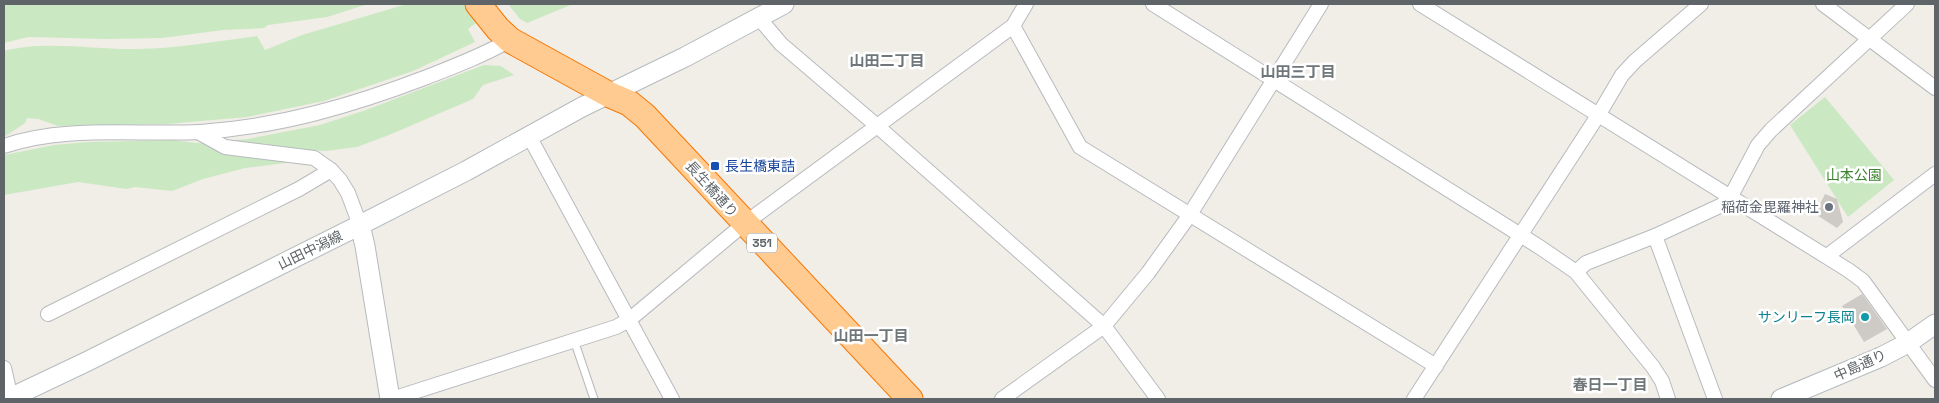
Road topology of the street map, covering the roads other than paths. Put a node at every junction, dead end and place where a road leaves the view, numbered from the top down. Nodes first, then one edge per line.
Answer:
1 (784, 4) edge
2 (1026, 4) edge
3 (1153, 4) edge
4 (1321, 4) edge
5 (1420, 4) edge
6 (1701, 4) edge
7 (1823, 4) edge
8 (1907, 4) edge
9 (482, 10) edge
10 (759, 18) junction
11 (1013, 26) junction
12 (1869, 39) junction
13 (510, 40) junction
14 (1273, 80) junction
15 (1935, 88) edge
16 (608, 94) junction
17 (1599, 114) junction
18 (876, 125) junction
19 (198, 132) junction
20 (528, 136) junction
21 (4, 146) edge
22 (331, 170) junction
23 (1935, 174) edge
24 (1731, 196) junction
25 (1190, 216) junction
26 (744, 224) junction
27 (360, 225) junction
28 (1520, 236) junction
29 (1655, 236) junction
30 (1827, 256) junction
31 (1576, 272) junction
32 (48, 314) dead end
33 (629, 320) junction
34 (1935, 324) edge
35 (1104, 326) junction
36 (574, 340) junction
37 (1908, 343) junction
38 (1436, 366) junction
39 (4, 368) edge
40 (1935, 380) edge
41 (10, 398) edge
42 (391, 399) edge
43 (594, 399) edge
44 (672, 399) edge
45 (910, 399) edge
46 (1002, 399) edge
47 (1158, 399) edge
48 (1414, 399) edge
49 (1668, 399) edge
50 (1715, 399) edge
51 (1781, 399) edge

1 - 10 main road, 山田中潟線
2 - 11 street
3 - 14 street
4 - 14 street
5 - 17 street
6 - 17 street
7 - 12 street
8 - 12 street
9 - 13 highway, 長生橋通り / 351
10 - 16 main road, 山田中潟線
10 - 18 street
11 - 18 street
11 - 25 street
12 - 15 street
12 - 24 street
13 - 16 highway, 長生橋通り / 351
13 - 19 street
14 - 25 street
14 - 28 street
16 - 20 main road, 山田中潟線
16 - 26 highway, 長生橋通り / 351
17 - 24 street
17 - 28 street
18 - 26 street
18 - 35 street
19 - 21 street
19 - 22 street
20 - 27 main road, 山田中潟線
20 - 33 street
22 - 27 street
22 - 32 street
23 - 30 street
24 - 29 street
24 - 30 street
25 - 35 street
25 - 38 street
26 - 33 street
26 - 45 highway, 長生橋通り / 351
27 - 41 main road, 山田中潟線
27 - 42 main road
28 - 31 street
28 - 38 street
29 - 31 street
29 - 50 street
30 - 37 street
31 - 49 street
33 - 36 street
33 - 44 street
34 - 37 main road, 中島通り
35 - 46 street
35 - 47 street
36 - 42 street
36 - 43 lane
37 - 40 street
37 - 51 main road, 中島通り
38 - 48 street
39 - 41 street

